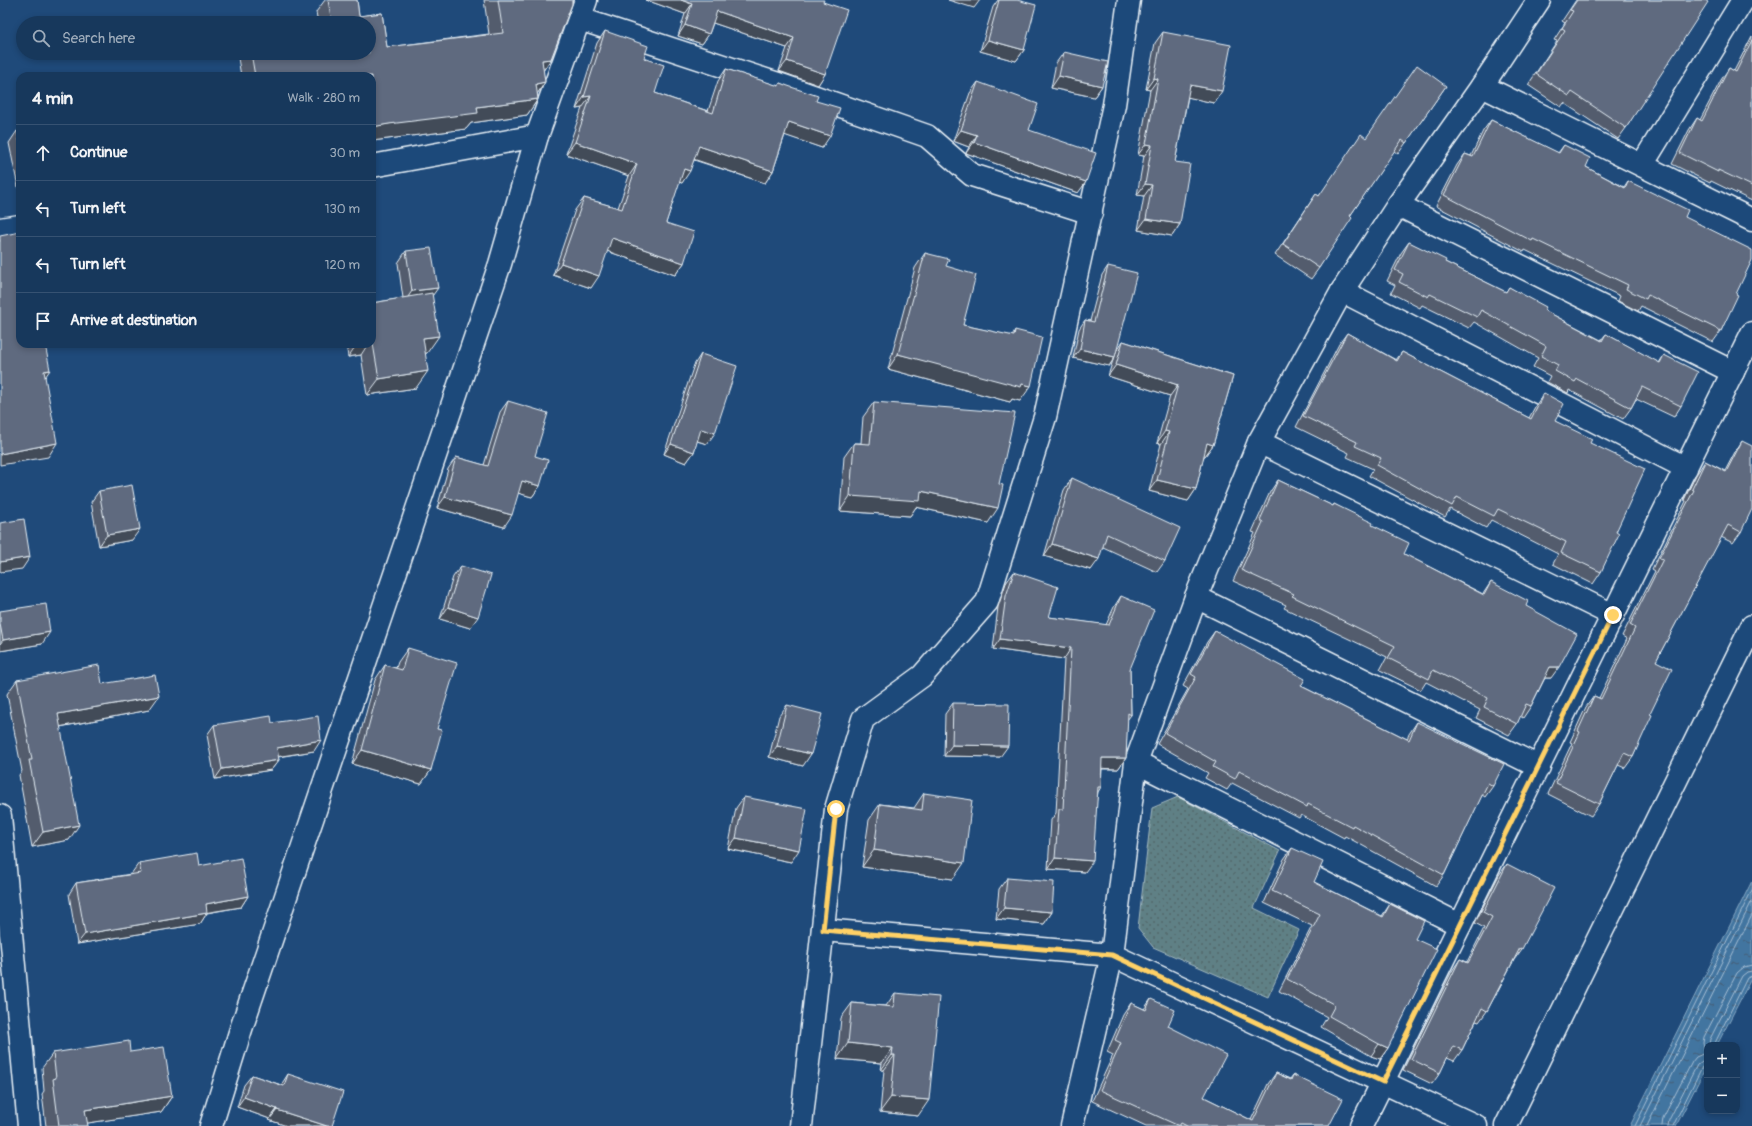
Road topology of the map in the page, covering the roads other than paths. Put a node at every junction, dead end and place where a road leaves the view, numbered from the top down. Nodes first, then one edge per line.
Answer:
1 (1129, 0) edge
2 (1539, 0) edge
3 (1743, 0) edge
4 (583, 10) edge
5 (1482, 86) junction
6 (537, 136) junction
7 (376, 165) edge
8 (1642, 165) junction
9 (1398, 205) junction
10 (1091, 213) junction
11 (1752, 220) edge
12 (16, 227) edge
13 (0, 229) edge
14 (1342, 291) junction
15 (1752, 333) edge
16 (1733, 372) junction
17 (1260, 442) junction
18 (1686, 468) junction
19 (1196, 597) junction
20 (1613, 615) junction
21 (1752, 626) edge
22 (1136, 762) junction
23 (1539, 767) junction
24 (0, 816) edge
25 (1460, 925) junction
26 (823, 930) junction
27 (1112, 955) junction
28 (1383, 1082) junction
29 (1078, 1123) edge
30 (30, 1126) edge
31 (211, 1126) edge
32 (801, 1126) edge
33 (1361, 1126) edge
34 (1476, 1126) edge
35 (1506, 1126) edge

1 - 10 street
2 - 5 street
3 - 8 street
4 - 6 street
4 - 10 street
5 - 8 street
5 - 9 street
6 - 7 street
6 - 31 street
8 - 11 street
9 - 14 street
9 - 16 street
10 - 26 street
12 - 13 street
14 - 17 street
14 - 18 street
15 - 16 street
16 - 18 street
17 - 19 street
17 - 20 street
18 - 20 street
19 - 22 street
19 - 23 street
20 - 23 street
21 - 35 street
22 - 25 street
22 - 27 street
23 - 25 street
24 - 30 street
25 - 28 street
26 - 27 street
26 - 32 street
27 - 28 street
27 - 29 street
28 - 33 street
28 - 34 street

